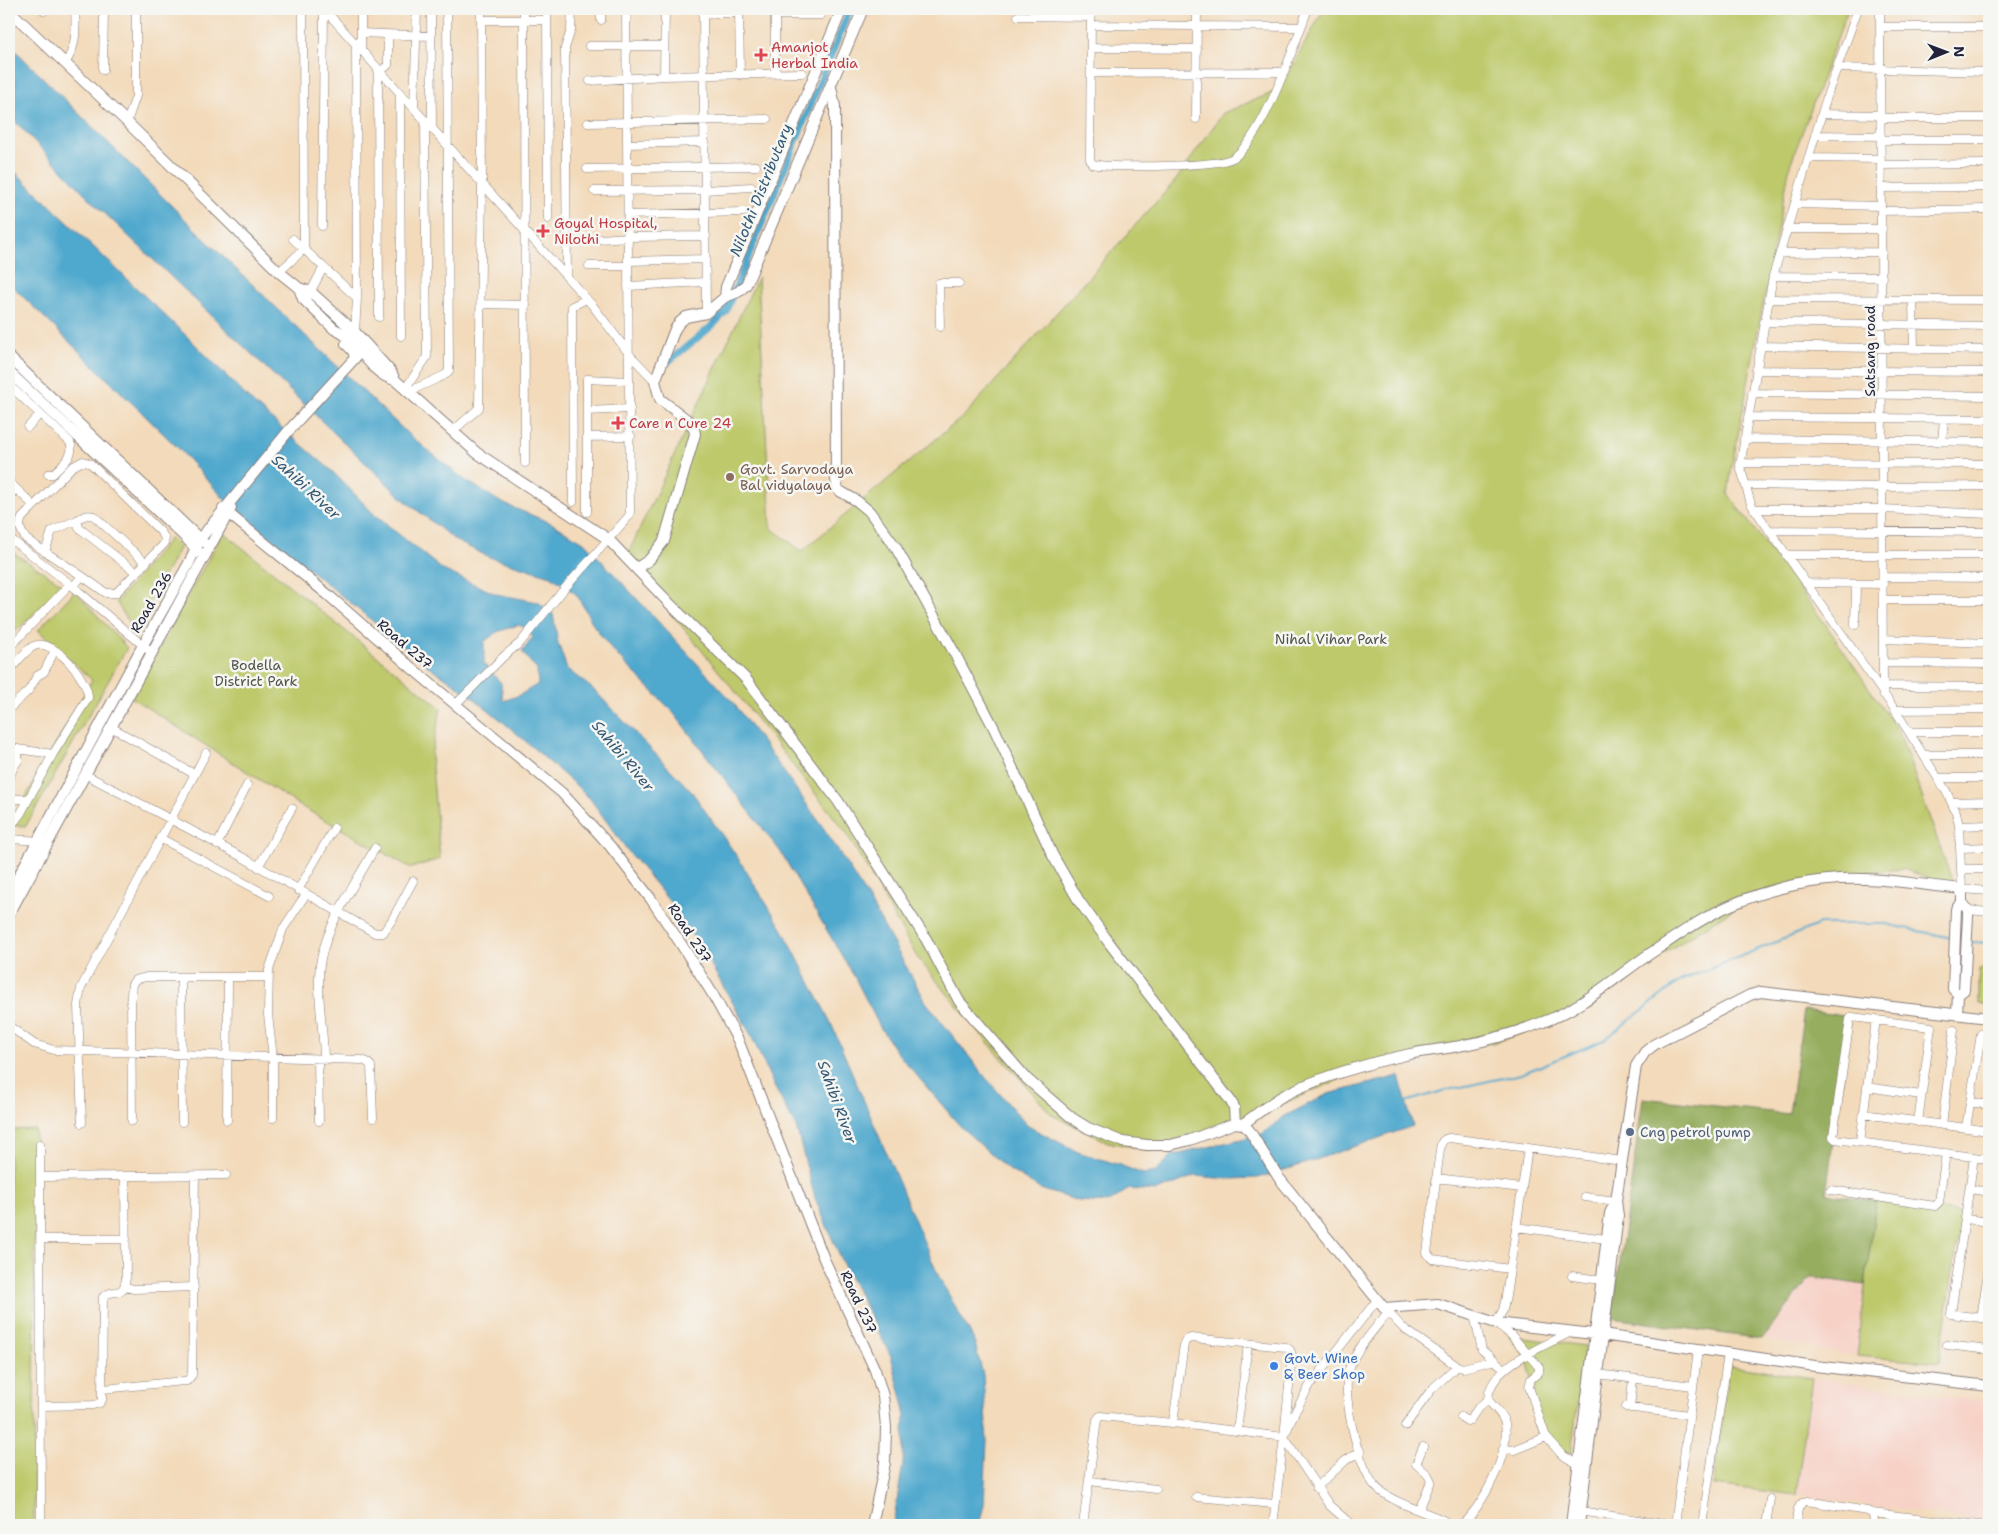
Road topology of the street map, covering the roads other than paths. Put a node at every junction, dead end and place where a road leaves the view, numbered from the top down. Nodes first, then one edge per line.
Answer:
1 (75, 9) edge
2 (104, 9) edge
3 (136, 9) edge
4 (303, 9) edge
5 (324, 9) edge
6 (361, 9) edge
7 (417, 9) edge
8 (430, 9) edge
9 (447, 9) edge
10 (482, 9) edge
11 (524, 9) edge
12 (547, 9) edge
13 (572, 9) edge
14 (601, 9) edge
15 (626, 9) edge
16 (665, 9) edge
17 (842, 9) edge
18 (863, 9) edge
19 (1197, 9) edge
20 (1308, 9) edge
21 (1858, 9) edge
22 (1880, 9) edge
23 (9, 10) edge
24 (703, 11) edge
25 (739, 11) edge
26 (775, 12) edge
27 (821, 15) dead end
28 (1018, 16) dead end
29 (1091, 17) edge
30 (482, 20) junction
31 (524, 20) junction
32 (547, 20) junction
33 (601, 20) dead end
34 (1197, 26) junction
35 (1302, 27) junction
36 (1880, 27) junction
37 (1989, 27) edge
38 (361, 34) junction
39 (388, 35) junction
40 (416, 36) junction
41 (431, 36) junction
42 (626, 45) junction
43 (588, 46) dead end
44 (664, 46) junction
45 (358, 47) junction
46 (1091, 48) junction
47 (1197, 49) junction
48 (65, 63) junction
49 (1837, 68) junction
50 (103, 70) dead end
51 (380, 70) junction
52 (1880, 70) junction
53 (1197, 72) junction
54 (1284, 72) junction
55 (1989, 72) edge
56 (802, 73) dead end
57 (1092, 73) junction
58 (775, 74) junction
59 (740, 75) junction
60 (664, 76) junction
61 (704, 76) junction
62 (626, 79) junction
63 (590, 81) dead end
64 (831, 87) junction
65 (400, 93) junction
66 (414, 108) junction
67 (1822, 114) junction
68 (1880, 117) junction
69 (1989, 118) edge
70 (767, 119) dead end
71 (1196, 119) dead end
72 (425, 120) junction
73 (704, 121) junction
74 (127, 122) junction
75 (627, 122) junction
76 (588, 123) dead end
77 (432, 128) junction
78 (1816, 135) junction
79 (1881, 138) junction
80 (1989, 140) edge
81 (704, 142) junction
82 (627, 144) junction
83 (448, 145) junction
84 (1809, 158) junction
85 (1881, 162) junction
86 (1989, 164) edge
87 (705, 166) junction
88 (756, 166) dead end
89 (628, 168) junction
90 (587, 169) dead end
91 (482, 183) junction
92 (751, 187) dead end
93 (1989, 187) edge
94 (1881, 188) junction
95 (705, 190) junction
96 (594, 191) dead end
97 (628, 191) junction
98 (1795, 204) junction
99 (1881, 208) junction
100 (1989, 209) edge
101 (744, 212) dead end
102 (705, 214) junction
103 (628, 215) junction
104 (548, 219) dead end
105 (322, 226) dead end
106 (1788, 229) junction
107 (1882, 229) junction
108 (526, 231) junction
109 (706, 236) junction
110 (628, 237) junction
111 (293, 239) dead end
112 (600, 240) dead end
113 (304, 249) junction
114 (1882, 252) junction
115 (1780, 253) junction
116 (706, 259) junction
117 (628, 263) junction
118 (589, 266) dead end
119 (323, 268) junction
120 (279, 272) junction
121 (566, 276) junction
122 (1773, 276) junction
123 (1882, 277) junction
124 (706, 282) junction
125 (959, 283) dead end
126 (628, 286) junction
127 (731, 295) junction
128 (308, 296) junction
129 (357, 298) junction
130 (587, 299) junction
131 (1768, 299) junction
132 (1882, 300) junction
133 (1914, 300) junction
134 (1989, 300) edge
135 (481, 304) junction
136 (526, 305) junction
137 (706, 313) junction
138 (379, 317) dead end
139 (1764, 322) junction
140 (1882, 323) junction
141 (1914, 324) junction
142 (1989, 326) edge
143 (940, 327) dead end
144 (355, 332) junction
145 (402, 336) dead end
146 (1760, 346) junction
147 (1882, 347) junction
148 (1914, 348) junction
149 (1989, 350) edge
150 (360, 354) junction
151 (630, 355) junction
152 (10, 361) edge
153 (1756, 370) junction
154 (1882, 370) junction
155 (9, 372) edge
156 (1989, 372) edge
157 (629, 380) junction
158 (655, 381) junction
159 (9, 385) edge
160 (406, 390) junction
161 (1752, 393) junction
162 (1882, 395) junction
163 (1989, 396) edge
164 (630, 409) junction
165 (587, 411) junction
166 (40, 414) junction
167 (1748, 417) junction
168 (1882, 418) junction
169 (1944, 419) junction
170 (1989, 419) edge
171 (28, 427) dead end
172 (453, 431) junction
173 (631, 436) junction
174 (587, 437) junction
175 (1744, 439) junction
176 (1882, 440) junction
177 (1942, 441) junction
178 (1989, 442) edge
179 (525, 463) dead end
180 (1741, 463) junction
181 (1882, 464) junction
182 (1989, 464) edge
183 (48, 474) dead end
184 (9, 482) edge
185 (1746, 485) junction
186 (1989, 486) edge
187 (1882, 487) junction
188 (16, 489) junction
189 (9, 496) edge
190 (29, 501) dead end
191 (573, 502) dead end
192 (227, 509) junction
193 (1754, 509) junction
194 (1882, 509) junction
195 (587, 512) dead end
196 (1989, 514) edge
197 (77, 520) junction
198 (1769, 530) junction
199 (1882, 532) junction
200 (1989, 532) edge
201 (9, 538) edge
202 (608, 539) junction
203 (197, 544) junction
204 (209, 547) junction
205 (45, 552) junction
206 (1786, 554) junction
207 (1882, 555) junction
208 (1989, 555) edge
209 (204, 557) junction
210 (146, 564) junction
211 (636, 568) junction
212 (137, 573) junction
213 (82, 576) junction
214 (1989, 578) edge
215 (1882, 581) junction
216 (1806, 583) junction
217 (1856, 584) junction
218 (71, 585) junction
219 (1883, 600) junction
220 (1989, 600) edge
221 (1855, 625) dead end
222 (1883, 639) junction
223 (1989, 643) edge
224 (142, 645) junction
225 (9, 648) edge
226 (54, 650) junction
227 (152, 653) junction
228 (1883, 663) junction
229 (1989, 664) edge
230 (9, 672) edge
231 (1989, 687) edge
232 (1883, 690) junction
233 (456, 704) junction
234 (9, 709) edge
235 (1989, 709) edge
236 (1895, 710) junction
237 (111, 727) junction
238 (1909, 732) junction
239 (1989, 732) edge
240 (9, 748) edge
241 (18, 749) junction
242 (53, 754) junction
243 (206, 754) dead end
244 (1924, 755) junction
245 (1989, 755) edge
246 (194, 774) junction
247 (92, 778) dead end
248 (1938, 778) junction
249 (1989, 778) edge
250 (9, 779) edge
251 (247, 786) dead end
252 (9, 799) edge
253 (28, 799) junction
254 (1989, 801) edge
255 (1952, 802) junction
256 (292, 808) dead end
257 (170, 820) junction
258 (1989, 825) edge
259 (10, 826) edge
260 (1959, 826) junction
261 (334, 828) dead end
262 (160, 838) junction
263 (9, 839) edge
264 (37, 840) junction
265 (48, 842) junction
266 (216, 845) junction
267 (1989, 847) edge
268 (375, 848) dead end
269 (1961, 848) junction
270 (258, 866) junction
271 (1962, 869) junction
272 (1989, 870) edge
273 (413, 881) dead end
274 (1962, 889) junction
275 (1989, 891) edge
276 (302, 892) junction
277 (9, 894) edge
278 (269, 896) dead end
279 (1966, 910) junction
280 (1989, 912) edge
281 (339, 913) junction
282 (9, 914) edge
283 (180, 977) junction
284 (228, 977) junction
285 (268, 977) junction
286 (1958, 994) junction
287 (1957, 1013) junction
288 (1989, 1018) edge
289 (1876, 1019) junction
290 (9, 1026) edge
291 (1954, 1030) dead end
292 (1981, 1034) dead end
293 (80, 1051) junction
294 (132, 1053) junction
295 (181, 1054) junction
296 (227, 1056) junction
297 (273, 1058) junction
298 (321, 1059) junction
299 (1867, 1087) junction
300 (1922, 1096) junction
301 (1970, 1102) junction
302 (1989, 1105) edge
303 (1863, 1114) junction
304 (273, 1118) dead end
305 (372, 1118) dead end
306 (227, 1120) dead end
307 (318, 1120) dead end
308 (132, 1121) dead end
309 (182, 1122) dead end
310 (1918, 1122) junction
311 (82, 1124) dead end
312 (1242, 1125) junction
313 (1942, 1125) junction
314 (1966, 1128) junction
315 (1989, 1131) edge
316 (1860, 1142) junction
317 (40, 1144) dead end
318 (1528, 1148) junction
319 (1946, 1153) junction
320 (1974, 1157) junction
321 (1989, 1159) edge
322 (1622, 1161) junction
323 (226, 1175) dead end
324 (125, 1176) junction
325 (195, 1176) junction
326 (40, 1177) junction
327 (1436, 1178) junction
328 (1522, 1188) junction
329 (1970, 1189) junction
330 (1831, 1190) dead end
331 (1989, 1192) edge
332 (1585, 1197) dead end
333 (1616, 1201) junction
334 (1966, 1219) junction
335 (1989, 1222) edge
336 (1516, 1227) junction
337 (41, 1239) junction
338 (126, 1239) junction
339 (1606, 1240) junction
340 (1989, 1266) edge
341 (1510, 1269) junction
342 (1572, 1276) dead end
343 (1601, 1280) junction
344 (124, 1287) junction
345 (194, 1287) junction
346 (1383, 1307) junction
347 (1474, 1316) junction
348 (1985, 1319) edge
349 (1496, 1323) junction
350 (1571, 1332) junction
351 (1598, 1335) junction
352 (1248, 1344) junction
353 (1947, 1345) dead end
354 (1698, 1350) junction
355 (1989, 1350) edge
356 (1529, 1354) junction
357 (1728, 1354) junction
358 (1495, 1360) junction
359 (1457, 1366) junction
360 (1505, 1369) junction
361 (1597, 1374) junction
362 (1632, 1378) junction
363 (1693, 1386) junction
364 (1989, 1386) edge
365 (103, 1388) junction
366 (1488, 1399) junction
367 (42, 1406) junction
368 (1689, 1414) junction
369 (1461, 1417) dead end
370 (1174, 1423) junction
371 (1405, 1426) dead end
372 (1237, 1431) junction
373 (1284, 1437) junction
374 (1546, 1438) junction
375 (1424, 1447) dead end
376 (1503, 1449) junction
377 (1360, 1451) junction
378 (1578, 1464) junction
379 (1089, 1482) junction
380 (1316, 1488) junction
381 (1156, 1489) dead end
382 (1196, 1497) dead end
383 (1770, 1499) dead end
384 (1275, 1504) junction
385 (1419, 1510) junction
386 (1580, 1511) junction
387 (1640, 1523) edge
388 (41, 1525) edge
389 (872, 1525) edge
390 (1083, 1525) edge
391 (1273, 1525) edge
392 (1354, 1525) edge
393 (1448, 1525) edge
394 (1461, 1525) edge
395 (1571, 1525) edge
396 (1579, 1525) edge
397 (1670, 1525) edge
398 (1676, 1525) edge
399 (1702, 1525) edge
400 (1766, 1525) edge
401 (1796, 1525) edge
402 (1980, 1525) edge

1 - 48 street
2 - 50 street
3 - 74 street
4 - 113 street
5 - 45 street
5 - 105 street
6 - 38 street
7 - 40 street
8 - 41 street
9 - 83 street
10 - 30 street
11 - 31 street
12 - 32 street
13 - 121 street
14 - 33 street
15 - 42 street
16 - 44 street
17 - 127 street
18 - 64 street
19 - 34 street
20 - 35 street
21 - 49 street
22 - 36 street, Satsang road
23 - 48 street
24 - 25 street
24 - 61 street
25 - 59 street
26 - 27 street
26 - 58 street
28 - 29 street
29 - 34 street
29 - 46 street
30 - 31 street
30 - 91 street
31 - 32 street
31 - 108 street
32 - 104 street
34 - 35 street
34 - 47 street
35 - 54 street
36 - 37 street
36 - 52 street, Satsang road
38 - 39 street
38 - 45 street
39 - 40 street
39 - 51 street
40 - 41 street
40 - 66 street
41 - 77 street
42 - 43 street
42 - 44 street
42 - 62 street
44 - 60 street
45 - 51 street
45 - 129 street
46 - 47 street
46 - 57 street
47 - 53 street
48 - 74 street
49 - 52 street
49 - 67 street
51 - 65 street
51 - 138 street
52 - 55 street
52 - 68 street, Satsang road
53 - 54 street
53 - 57 street
53 - 71 street
54 - 57 street
56 - 58 street
58 - 59 street
59 - 61 street
60 - 61 street
60 - 62 street
61 - 73 street
62 - 63 street
62 - 75 street
64 - 127 street
64 - 312 street
65 - 66 street
65 - 145 street
66 - 72 street
67 - 68 street
67 - 78 street
68 - 69 street
68 - 79 street, Satsang road
70 - 73 street
72 - 77 street
72 - 160 street
73 - 75 street
73 - 81 street
74 - 120 street
75 - 76 street
75 - 82 street
77 - 83 street
78 - 79 street
78 - 84 street
79 - 80 street
79 - 85 street, Satsang road
81 - 82 street
81 - 87 street
82 - 89 street
83 - 91 street
83 - 160 street
84 - 85 street
84 - 98 street
85 - 86 street
85 - 94 street, Satsang road
87 - 88 street
87 - 89 street
87 - 95 street
89 - 90 street
89 - 97 street
91 - 108 street
91 - 135 street
92 - 95 street
93 - 94 street
94 - 99 street, Satsang road
95 - 97 street
95 - 102 street
96 - 97 street
97 - 103 street
98 - 99 street
98 - 106 street
99 - 100 street
99 - 107 street, Satsang road
101 - 102 street
102 - 103 street
102 - 109 street
103 - 110 street
106 - 107 street
106 - 115 street
107 - 114 street, Satsang road
108 - 121 street
108 - 136 street
109 - 110 street
109 - 116 street
110 - 112 street
110 - 117 street
111 - 113 street
113 - 119 street
113 - 120 street
114 - 115 street
114 - 123 street, Satsang road
115 - 122 street
116 - 117 street
116 - 124 street
117 - 118 street
117 - 126 street
119 - 128 street
119 - 129 street
120 - 128 street
121 - 130 street
122 - 123 street
122 - 131 street
123 - 132 street, Satsang road
124 - 126 street
124 - 137 street
125 - 143 street
126 - 151 street
127 - 137 street
128 - 144 street
128 - 150 street
129 - 144 street
130 - 151 street
130 - 191 street
131 - 132 street
131 - 139 street
132 - 133 street
132 - 140 street, Satsang road
133 - 134 street
133 - 141 street
135 - 136 street
135 - 172 street
136 - 179 street
137 - 158 street
139 - 140 street
139 - 146 street
140 - 141 street
140 - 147 street, Satsang road
141 - 142 street
141 - 148 street
144 - 150 street
146 - 147 street
146 - 153 street
147 - 148 street
147 - 154 street, Satsang road
148 - 149 street
150 - 160 street
150 - 192 street
151 - 157 street
151 - 158 street
152 - 203 street
153 - 154 street
153 - 161 street
154 - 156 street
154 - 162 street, Satsang road
155 - 203 street
157 - 164 street
157 - 165 street
158 - 211 street
159 - 166 street
160 - 172 street
161 - 162 street
161 - 167 street
162 - 163 street
162 - 168 street, Satsang road
164 - 165 street
164 - 173 street
165 - 174 street
166 - 171 street
166 - 183 street
167 - 168 street
167 - 175 street
168 - 169 street
168 - 176 street, Satsang road
169 - 170 street
169 - 177 street
172 - 202 street
173 - 174 street
173 - 202 street
174 - 195 street
175 - 176 street
175 - 180 street
176 - 177 street
176 - 181 street, Satsang road
177 - 178 street
180 - 181 street
180 - 185 street
181 - 182 street
181 - 187 street, Satsang road
184 - 188 street
185 - 187 street
185 - 193 street
186 - 187 street
187 - 194 street, Satsang road
188 - 189 street
188 - 190 street
192 - 203 street, Road 236
192 - 204 street
192 - 233 street, Road 237
193 - 194 street
193 - 198 street
194 - 196 street
194 - 199 street, Satsang road
197 - 205 street
197 - 210 street
197 - 212 street
198 - 199 street
198 - 206 street
199 - 200 street
199 - 207 street, Satsang road
201 - 218 street
202 - 211 street
202 - 233 street
203 - 204 street
203 - 209 street
203 - 224 street, Road 236
204 - 209 street
205 - 210 street
205 - 213 street
206 - 207 street
206 - 216 street
207 - 208 street
207 - 215 street, Satsang road
209 - 227 street
210 - 212 street
211 - 312 street
212 - 213 street
213 - 218 street
214 - 215 street
215 - 217 street
215 - 219 street, Satsang road
216 - 217 street
216 - 232 street
217 - 221 street
218 - 224 street
218 - 225 street
219 - 220 street
219 - 222 street, Satsang road
222 - 223 street
222 - 228 street, Satsang road
224 - 227 street
224 - 264 street, Road 236
226 - 230 street
226 - 234 street
226 - 242 street
227 - 237 street
228 - 229 street
228 - 232 street, Satsang road
231 - 232 street
232 - 236 street
233 - 389 street, Road 237
235 - 236 street
236 - 238 street
237 - 246 street
237 - 265 street
238 - 239 street
238 - 244 street
240 - 241 street
241 - 242 street
241 - 250 street
242 - 253 street
243 - 246 street
244 - 245 street
244 - 248 street
246 - 257 street
247 - 257 street
248 - 249 street
248 - 255 street
251 - 266 street
252 - 253 street
253 - 259 street
254 - 255 street
255 - 260 street
256 - 270 street
257 - 262 street
257 - 266 street
258 - 260 street
259 - 263 street
260 - 269 street
261 - 276 street
262 - 278 street
262 - 293 street
263 - 264 street
264 - 265 street
264 - 277 street, Road 236
265 - 282 street
266 - 270 street
267 - 269 street
268 - 281 street
269 - 271 street
270 - 276 street
271 - 272 street
271 - 274 street
273 - 281 street
274 - 275 street
274 - 279 street
274 - 312 street
276 - 281 street
276 - 285 street
279 - 280 street
279 - 286 street
279 - 286 street
281 - 298 street
283 - 284 street
283 - 294 street
283 - 295 street
284 - 285 street
284 - 296 street
285 - 297 street
286 - 287 street
287 - 288 street
287 - 322 street
289 - 299 street
289 - 300 street
289 - 316 street
290 - 293 street
291 - 313 street
292 - 301 street
293 - 294 street
293 - 311 street
294 - 295 street
294 - 308 street
295 - 296 street
295 - 309 street
296 - 297 street
296 - 306 street
297 - 298 street
297 - 304 street
298 - 305 street
298 - 307 street
299 - 300 street
299 - 303 street
300 - 310 street
301 - 302 street
301 - 314 street
303 - 310 street
303 - 316 street
310 - 313 street
312 - 346 street
313 - 314 street
314 - 315 street
316 - 319 street
317 - 326 street
318 - 322 street
318 - 327 street
318 - 328 street
319 - 320 street
319 - 330 street
320 - 321 street
320 - 329 street
322 - 333 street
323 - 325 street
324 - 325 street
324 - 326 street
324 - 338 street
325 - 345 street
326 - 337 street
327 - 328 street
327 - 341 street
328 - 336 street
329 - 331 street
329 - 334 street
332 - 333 street
333 - 339 street
333 - 351 street
334 - 335 street
334 - 348 street
336 - 339 street
336 - 341 street
337 - 338 street
337 - 367 street
338 - 344 street
339 - 343 street
340 - 348 street
341 - 349 street
342 - 343 street
343 - 351 street
344 - 345 street
344 - 365 street
345 - 365 street
346 - 347 street
346 - 359 street
346 - 373 street
346 - 377 street
347 - 349 street
347 - 358 street
349 - 350 street
349 - 356 street
350 - 351 street
350 - 356 street
351 - 354 street
351 - 361 street
351 - 378 street
352 - 370 street
352 - 372 street
352 - 373 street
353 - 355 street
354 - 357 street
354 - 363 street
356 - 360 street
356 - 374 street
357 - 364 street
357 - 399 street
358 - 359 street
358 - 360 street
359 - 371 street
360 - 366 street
361 - 362 street
361 - 386 street
362 - 363 street
362 - 368 street
363 - 368 street
365 - 367 street
366 - 369 street
366 - 376 street
367 - 388 street
368 - 398 street
370 - 372 street
370 - 379 street
372 - 373 street
373 - 380 street
373 - 384 street
374 - 376 street
374 - 378 street
375 - 385 street
376 - 394 street
377 - 380 street
377 - 385 street
378 - 395 street
379 - 381 street
379 - 390 street
380 - 392 street
382 - 384 street
383 - 400 street
384 - 391 street
385 - 393 street
386 - 387 street
386 - 396 street
387 - 397 street
401 - 402 street

